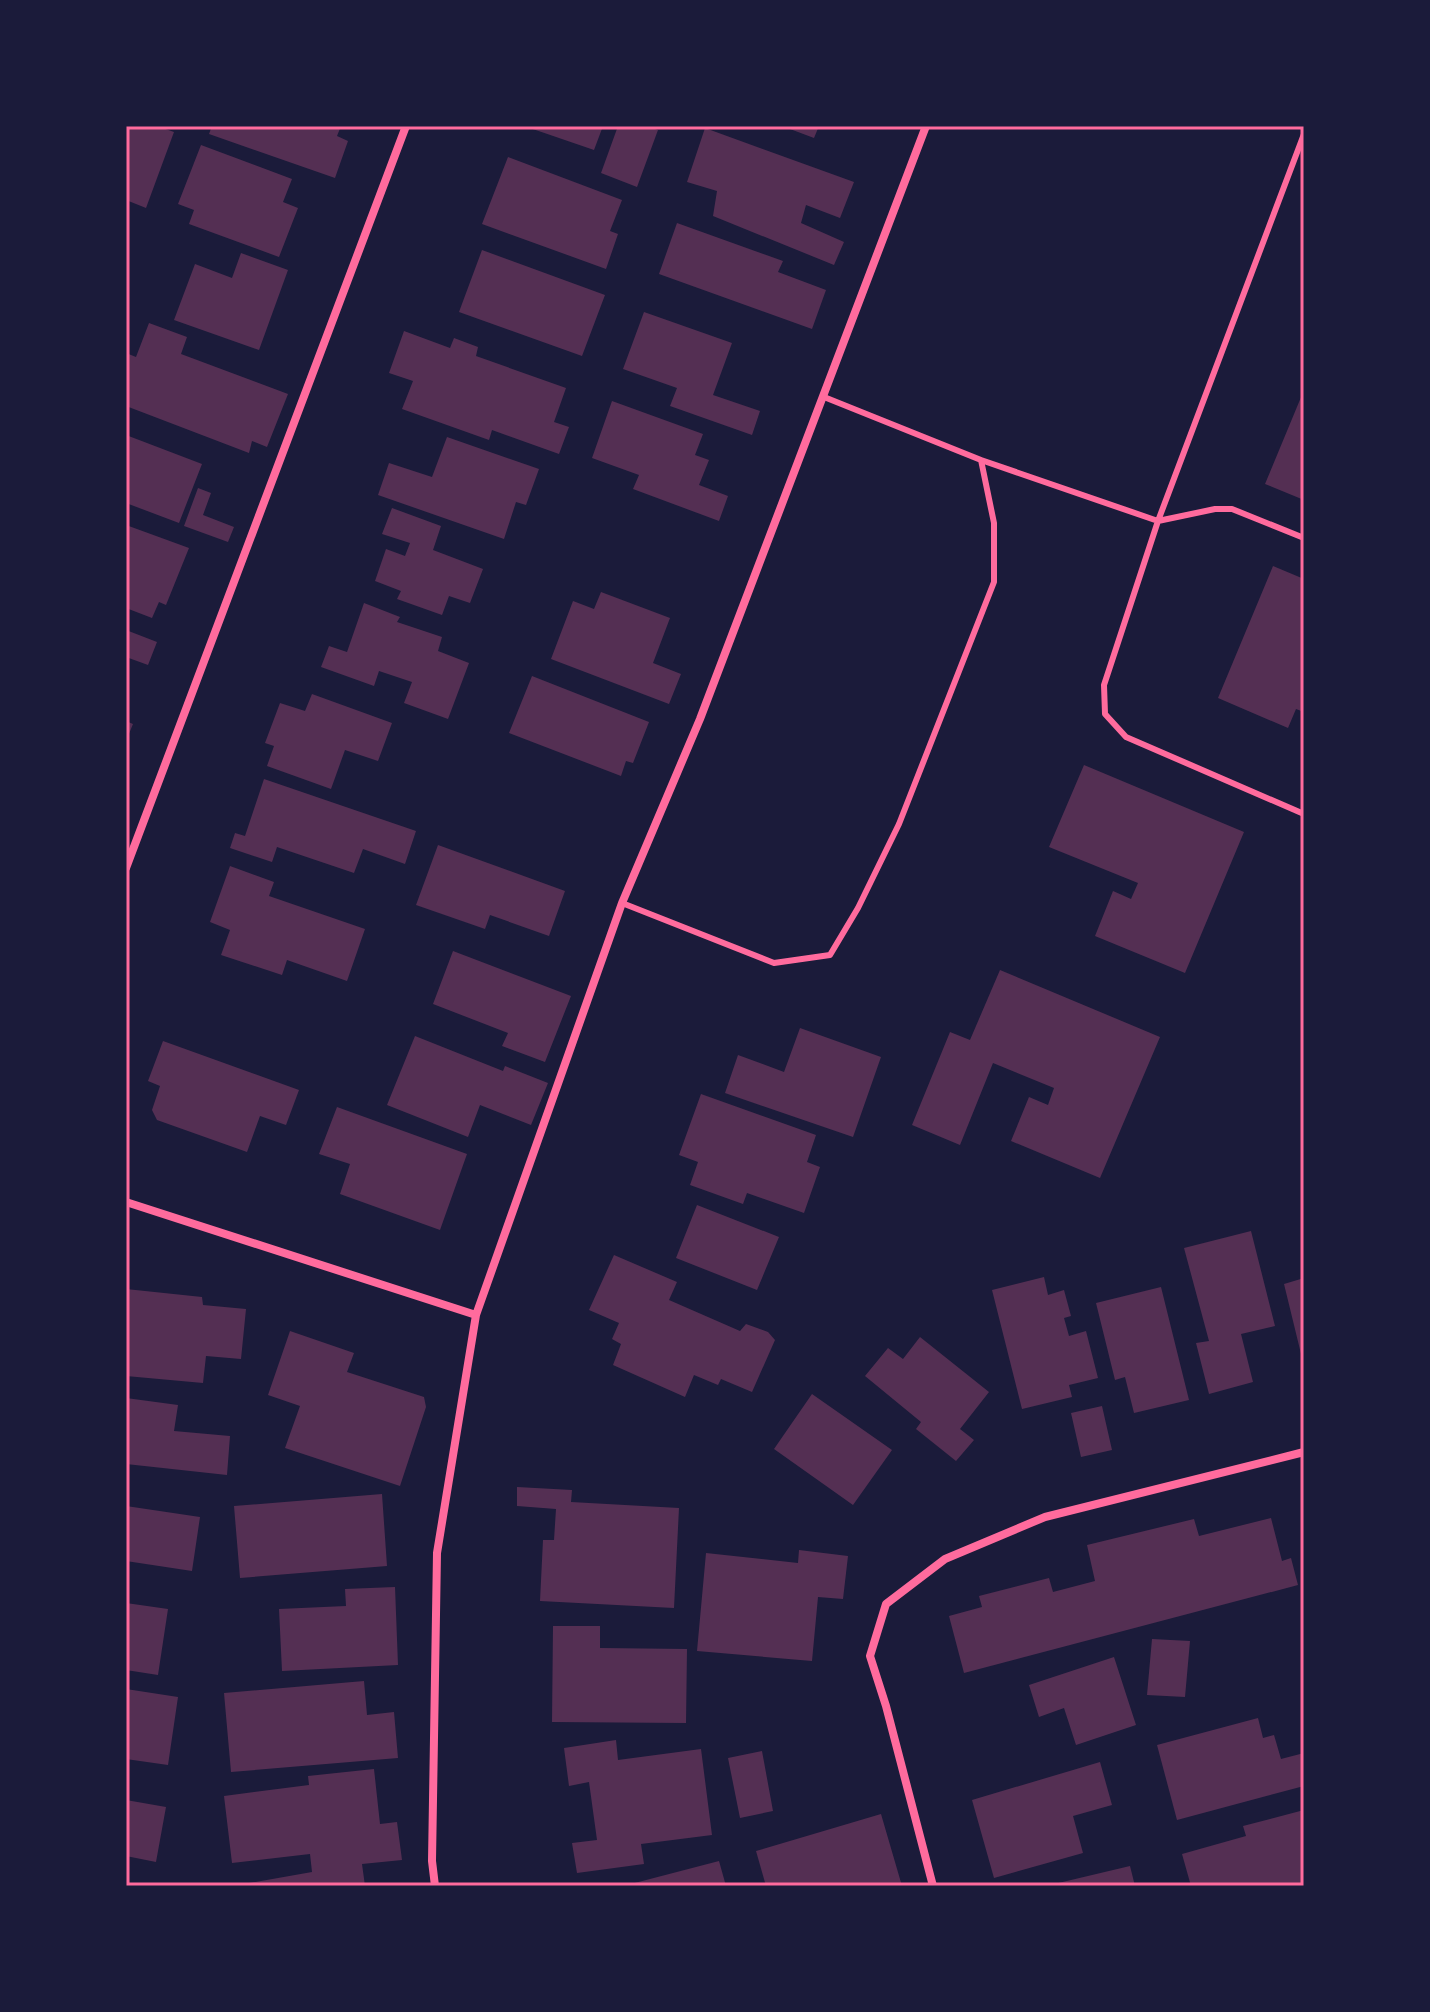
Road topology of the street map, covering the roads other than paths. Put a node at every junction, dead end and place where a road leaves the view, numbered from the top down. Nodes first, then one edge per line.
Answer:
1 (406, 126) edge
2 (926, 126) edge
3 (1304, 134) edge
4 (824, 397) junction
5 (981, 460) junction
6 (1158, 521) junction
7 (1304, 538) edge
8 (1304, 814) edge
9 (126, 868) edge
10 (622, 903) junction
11 (126, 1202) edge
12 (476, 1315) junction
13 (1304, 1452) edge
14 (435, 1886) edge
15 (933, 1886) edge

1 - 9 street
2 - 4 street
3 - 6 lane
4 - 5 lane
4 - 10 street
5 - 6 lane
5 - 10 lane
6 - 7 lane
6 - 8 lane
10 - 12 street
11 - 12 street
12 - 14 street
13 - 15 street

